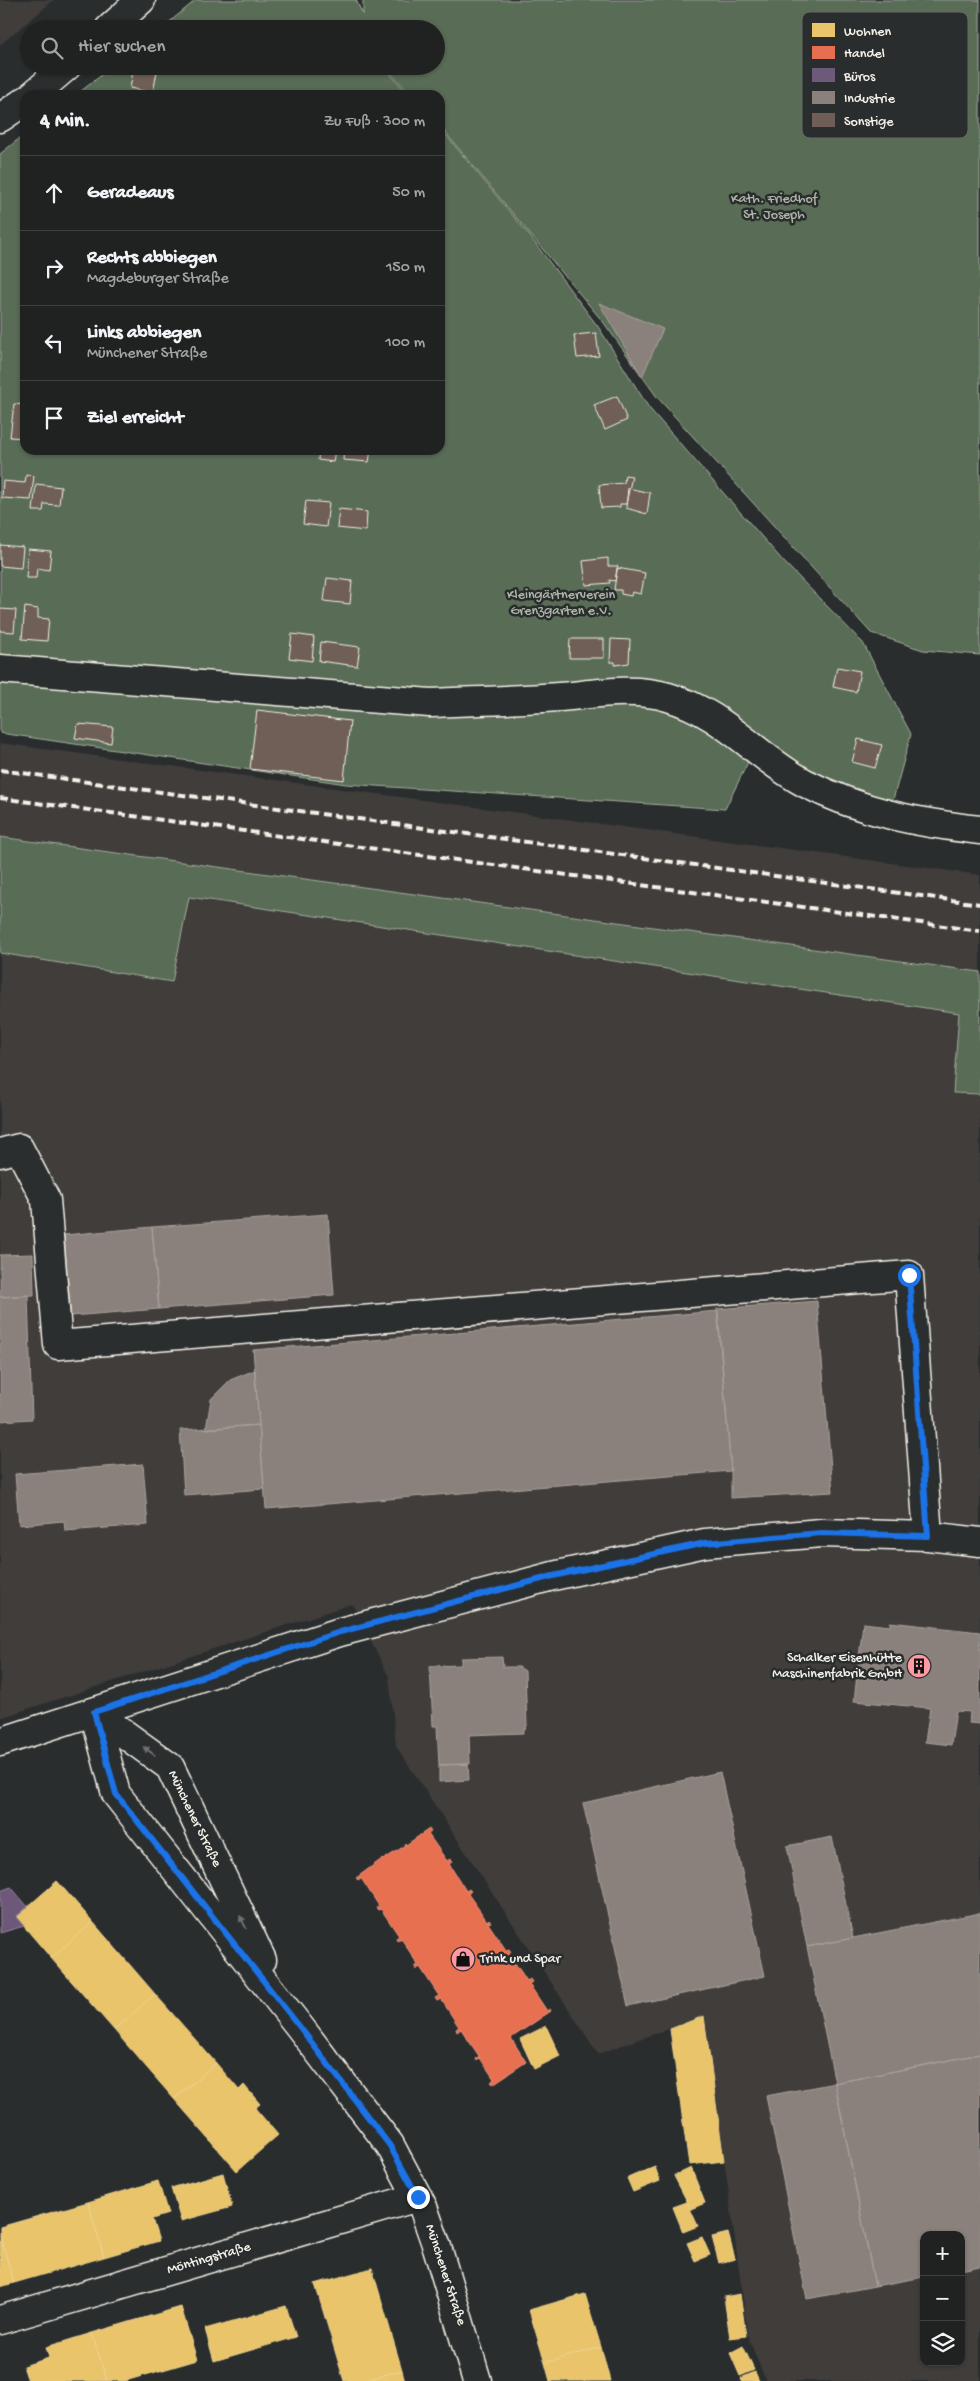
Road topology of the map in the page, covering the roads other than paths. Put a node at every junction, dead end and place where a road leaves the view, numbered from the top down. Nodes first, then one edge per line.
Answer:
1 (141, 0) edge
2 (119, 20) edge
3 (56, 75) edge
4 (39, 90) edge
5 (20, 104) edge
6 (0, 118) edge
7 (0, 669) edge
8 (980, 830) edge
9 (0, 1154) edge
10 (928, 1536) junction
11 (980, 1542) edge
12 (94, 1712) junction
13 (0, 1742) edge
14 (299, 2026) junction
15 (418, 2197) junction
16 (0, 2320) edge
17 (477, 2381) edge

1 - 2 street
3 - 4 street
5 - 6 street
7 - 8 street
9 - 10 street
10 - 11 street
10 - 12 street
12 - 13 street
12 - 14 street, Münchener Straße
14 -> 12 street, Münchener Straße
14 - 15 street, Münchener Straße
15 - 16 street, Möntingstraße
15 - 17 street, Münchener Straße

